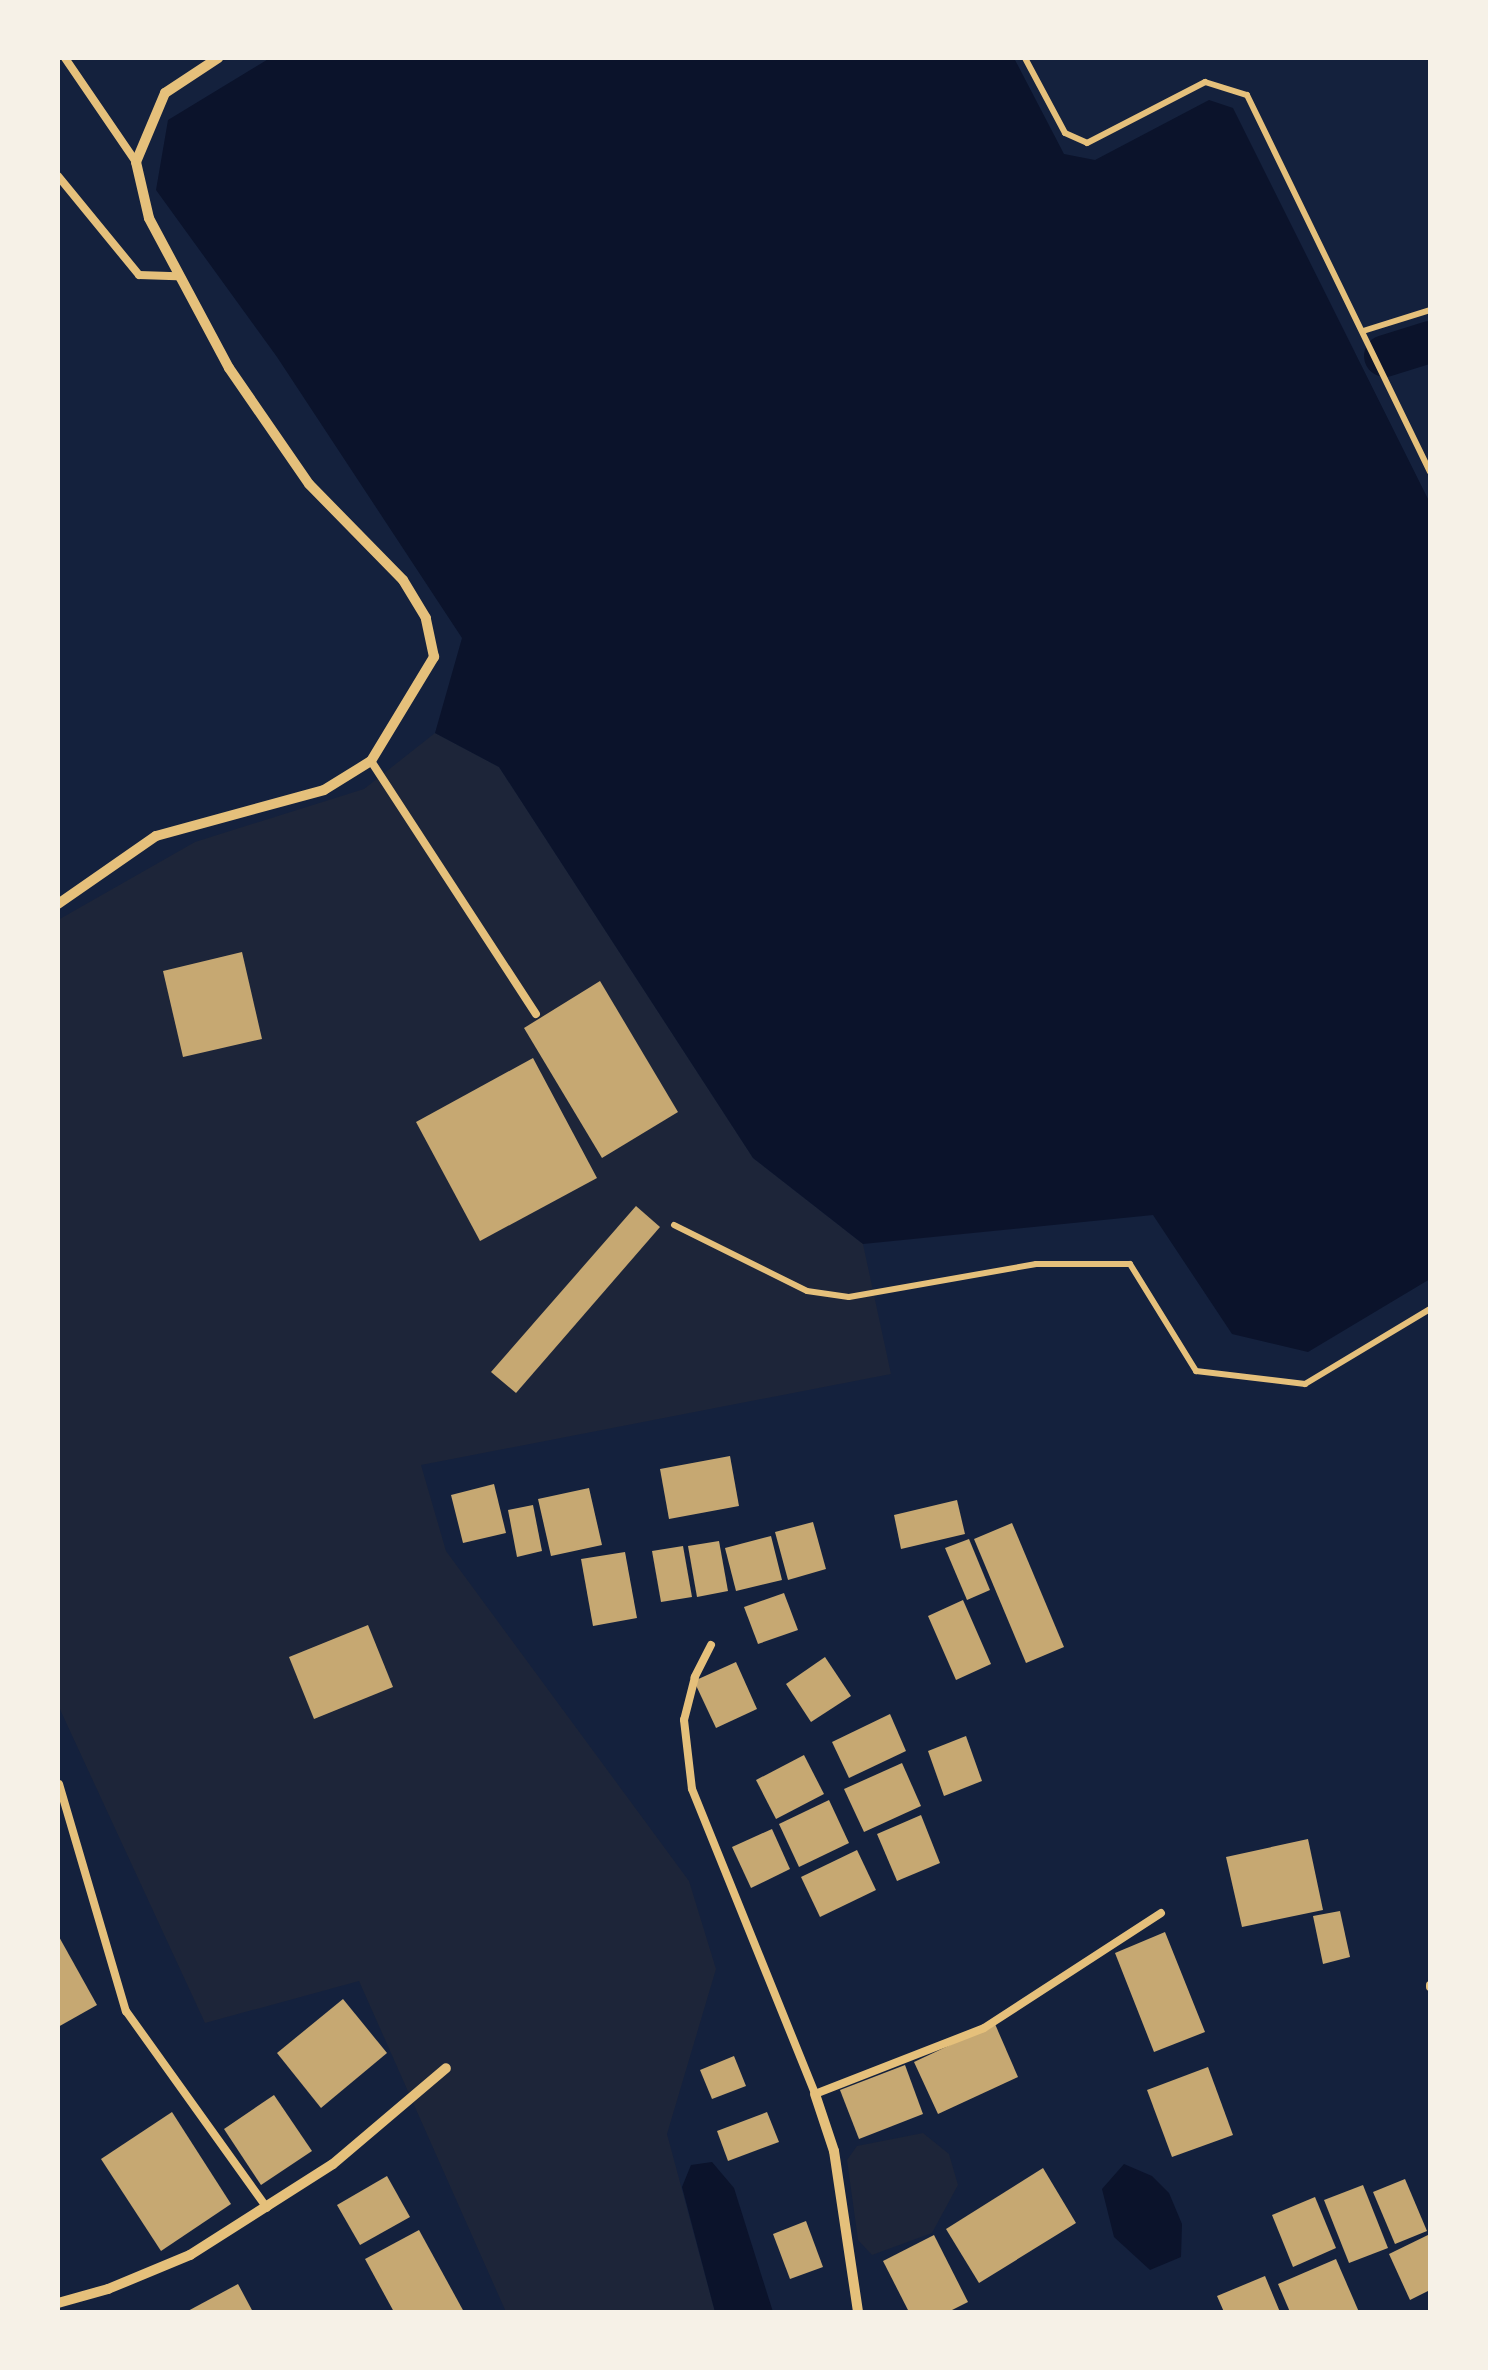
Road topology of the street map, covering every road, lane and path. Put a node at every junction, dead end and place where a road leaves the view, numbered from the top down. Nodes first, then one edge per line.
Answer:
1 (65, 58) edge
2 (218, 58) edge
3 (1025, 58) edge
4 (136, 162) junction
5 (58, 176) edge
6 (177, 276) junction
7 (1430, 310) edge
8 (1364, 330) junction
9 (1430, 472) edge
10 (370, 761) junction
11 (58, 904) edge
12 (536, 1014) dead end
13 (674, 1224) dead end
14 (1430, 1309) edge
15 (711, 1645) dead end
16 (59, 1784) edge
17 (1161, 1913) dead end
18 (446, 2068) dead end
19 (815, 2094) junction
20 (267, 2208) junction
21 (58, 2303) edge
22 (858, 2312) edge

1 - 4 lane
2 - 4 street
3 - 8 path
4 - 6 street
5 - 6 lane
6 - 10 street
7 - 8 path
8 - 9 path
10 - 11 street
10 - 12 lane
13 - 14 path
15 - 19 lane
16 - 20 lane
17 - 19 lane
18 - 20 street
19 - 22 street
20 - 21 street

